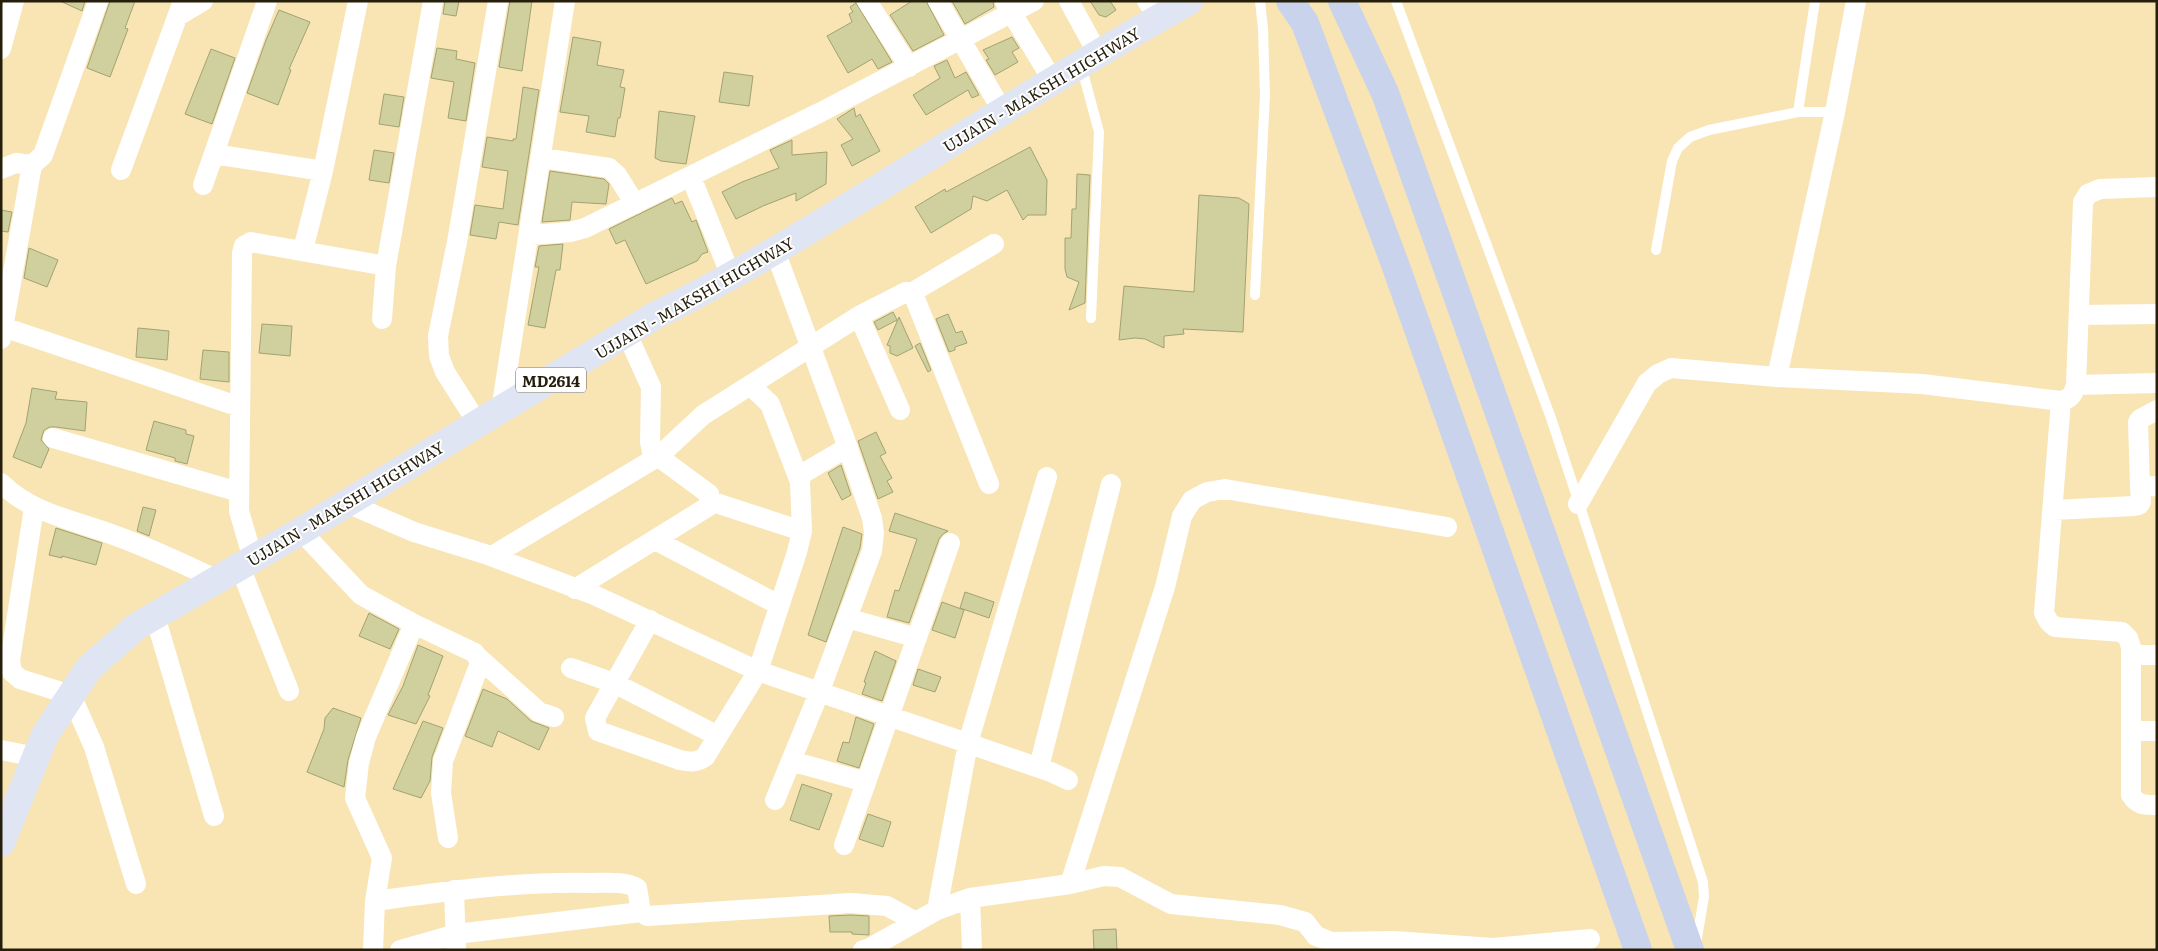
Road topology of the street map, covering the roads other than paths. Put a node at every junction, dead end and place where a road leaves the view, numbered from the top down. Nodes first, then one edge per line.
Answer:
1 (14, 1) edge
2 (98, 1) edge
3 (203, 1) edge
4 (267, 1) edge
5 (358, 1) edge
6 (433, 1) edge
7 (498, 1) edge
8 (565, 1) edge
9 (867, 1) edge
10 (938, 1) edge
11 (1034, 1) edge
12 (1069, 1) edge
13 (1189, 1) edge
14 (1290, 1) edge
15 (1342, 1) edge
16 (1396, 1) edge
17 (1814, 1) edge
18 (1856, 1) edge
19 (1261, 6) edge
20 (1008, 7) edge
21 (180, 9) edge
22 (1153, 10) edge
23 (3, 39) edge
24 (961, 40) junction
25 (1089, 59) junction
26 (909, 67) junction
27 (1053, 81) junction
28 (1002, 112) junction
29 (1798, 112) junction
30 (1835, 112) junction
31 (214, 154) junction
32 (542, 158) junction
33 (32, 165) junction
34 (1, 169) edge
35 (121, 170) dead end
36 (322, 171) junction
37 (690, 178) junction
38 (203, 185) dead end
39 (2157, 187) edge
40 (635, 204) junction
41 (530, 235) junction
42 (994, 244) dead end
43 (303, 250) junction
44 (1656, 250) dead end
45 (775, 251) junction
46 (386, 266) junction
47 (731, 276) junction
48 (911, 293) junction
49 (1255, 296) dead end
50 (2157, 314) edge
51 (2079, 315) junction
52 (859, 316) junction
53 (1091, 318) dead end
54 (382, 319) dead end
55 (2, 333) edge
56 (627, 334) junction
57 (811, 348) junction
58 (1777, 377) junction
59 (2157, 383) edge
60 (750, 386) junction
61 (2070, 394) junction
62 (240, 407) junction
63 (501, 410) junction
64 (900, 410) dead end
65 (2157, 410) edge
66 (478, 424) junction
67 (53, 438) dead end
68 (848, 447) junction
69 (659, 456) junction
70 (1047, 477) dead end
71 (800, 482) junction
72 (1, 483) edge
73 (989, 484) dead end
74 (1111, 484) dead end
75 (2149, 486) edge
76 (239, 492) junction
77 (710, 501) junction
78 (347, 503) junction
79 (1578, 504) junction
80 (34, 508) junction
81 (2052, 510) junction
82 (1447, 527) dead end
83 (301, 531) junction
84 (802, 531) junction
85 (654, 540) junction
86 (950, 543) dead end
87 (492, 556) junction
88 (247, 563) junction
89 (217, 580) junction
90 (585, 592) junction
91 (779, 605) junction
92 (155, 616) junction
93 (847, 618) junction
94 (650, 620) junction
95 (414, 624) junction
96 (917, 638) junction
97 (2131, 655) junction
98 (2157, 655) edge
99 (479, 658) junction
100 (571, 668) dead end
101 (758, 670) junction
102 (614, 683) junction
103 (289, 691) dead end
104 (819, 693) junction
105 (71, 695) junction
106 (554, 717) dead end
107 (890, 717) junction
108 (2131, 731) junction
109 (2157, 731) edge
110 (718, 736) junction
111 (968, 744) junction
112 (1, 750) edge
113 (36, 757) junction
114 (791, 761) junction
115 (1039, 768) junction
116 (1068, 780) dead end
117 (866, 782) junction
118 (775, 800) dead end
119 (2157, 805) edge
120 (214, 816) dead end
121 (448, 838) dead end
122 (1, 843) edge
123 (844, 844) dead end
124 (136, 884) dead end
125 (1070, 884) junction
126 (454, 890) junction
127 (970, 898) junction
128 (375, 901) junction
129 (937, 910) junction
130 (641, 912) junction
131 (916, 922) junction
132 (1590, 939) dead end
133 (456, 942) edge
134 (873, 946) edge
135 (373, 950) edge
136 (400, 950) edge
137 (972, 950) edge
138 (1638, 950) edge
139 (1690, 950) edge
140 (1695, 950) edge

1 - 23 street
2 - 33 street
3 - 21 street
4 - 31 street
5 - 36 street
6 - 46 street
7 - 66 street
8 - 32 street
9 - 26 street
10 - 24 street
11 - 20 street
12 - 25 street
13 - 22 main road, UJJAIN - MAKSHI HIGHWAY / MD2614
14 - 138 highway
15 - 139 highway
16 - 79 lane
17 - 29 lane
18 - 30 street
19 - 49 lane
20 - 24 street
20 - 27 street
21 - 35 street
22 - 25 main road, UJJAIN - MAKSHI HIGHWAY / MD2614
24 - 26 street
24 - 28 street
25 - 27 main road, UJJAIN - MAKSHI HIGHWAY / MD2614
25 - 53 lane
26 - 37 street
27 - 28 main road, UJJAIN - MAKSHI HIGHWAY / MD2614
28 - 45 main road, UJJAIN - MAKSHI HIGHWAY / MD2614
29 - 30 lane
29 - 44 lane
30 - 58 street
31 - 36 street
31 - 38 street
32 - 40 street
32 - 41 street
33 - 34 street
33 - 55 street
36 - 43 street
37 - 40 street
37 - 47 street
39 - 51 street
40 - 41 street
41 - 63 street
42 - 48 street
43 - 46 street
43 - 62 street
45 - 47 main road, UJJAIN - MAKSHI HIGHWAY / MD2614
45 - 57 street
46 - 54 street
47 - 56 main road, UJJAIN - MAKSHI HIGHWAY / MD2614
48 - 52 street
48 - 73 street
50 - 51 street
51 - 61 street
52 - 57 street
52 - 64 street
55 - 62 street
56 - 63 main road, UJJAIN - MAKSHI HIGHWAY / MD2614
56 - 69 street
57 - 60 street
57 - 68 street
58 - 61 street
58 - 79 street
59 - 61 street
60 - 69 street
60 - 71 street
61 - 81 street
62 - 76 street
63 - 66 main road, UJJAIN - MAKSHI HIGHWAY / MD2614
65 - 75 street
66 - 78 main road, UJJAIN - MAKSHI HIGHWAY / MD2614
67 - 76 street
68 - 71 street
68 - 93 street
69 - 77 street
69 - 87 street
70 - 111 street
71 - 84 street
72 - 80 street
74 - 115 street
75 - 81 street
76 - 88 street
77 - 84 street
77 - 85 street
78 - 83 main road, UJJAIN - MAKSHI HIGHWAY / MD2614
78 - 87 street
79 - 140 lane
80 - 89 street
80 - 105 street
81 - 97 street
82 - 125 street
83 - 88 main road, UJJAIN - MAKSHI HIGHWAY / MD2614
83 - 95 street
84 - 91 street
85 - 90 street
85 - 91 street
86 - 96 street
87 - 90 street
88 - 89 main road, UJJAIN - MAKSHI HIGHWAY / MD2614
88 - 103 street
89 - 92 main road, UJJAIN - MAKSHI HIGHWAY / MD2614
90 - 94 street
91 - 101 street
92 - 105 main road, UJJAIN - MAKSHI HIGHWAY / MD2614
92 - 120 street
93 - 96 street
93 - 104 street
94 - 101 street
94 - 102 street
95 - 99 street
95 - 128 street
96 - 107 street
97 - 98 street
97 - 108 street
99 - 106 street
99 - 121 street
100 - 102 street
101 - 104 street
101 - 110 street
102 - 110 street
102 - 110 street
104 - 107 street
104 - 114 street
105 - 113 main road, UJJAIN - MAKSHI HIGHWAY / MD2614
105 - 124 street
107 - 111 street
107 - 117 street
108 - 109 street
108 - 119 street
111 - 115 street
111 - 129 street
112 - 113 street
113 - 122 main road, UJJAIN - MAKSHI HIGHWAY / MD2614
114 - 117 street
114 - 118 street
115 - 116 street
117 - 123 street
125 - 127 street
125 - 132 street
126 - 128 street
126 - 130 street
126 - 133 street
127 - 129 street
127 - 137 street
128 - 135 street
129 - 131 street
130 - 131 street
130 - 133 street
131 - 134 street
133 - 136 street

